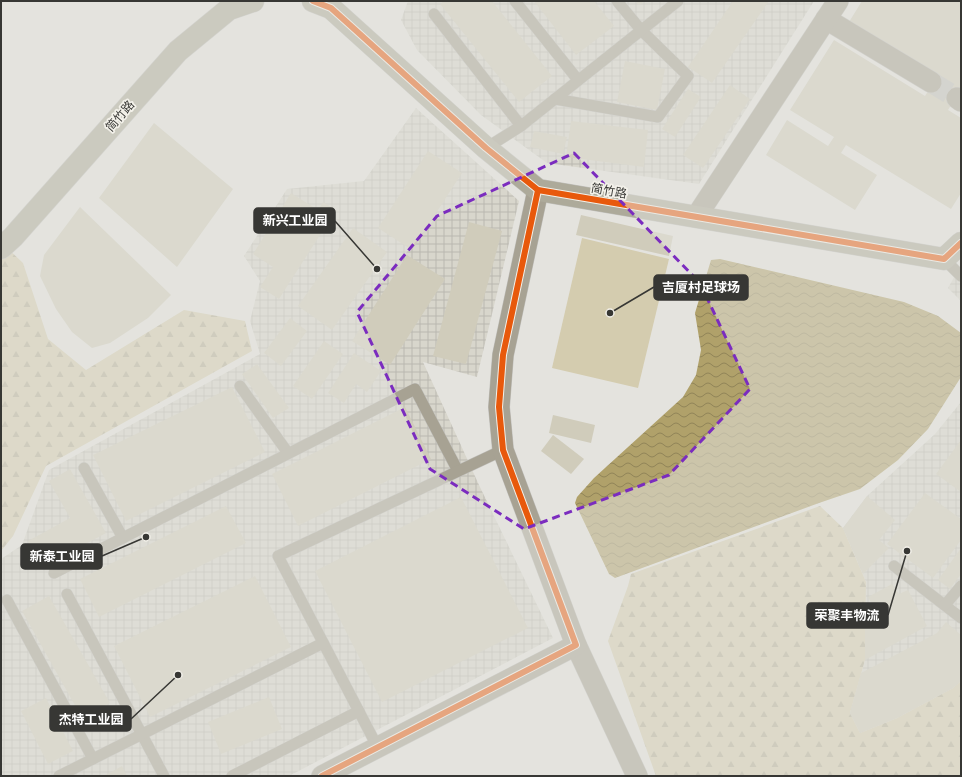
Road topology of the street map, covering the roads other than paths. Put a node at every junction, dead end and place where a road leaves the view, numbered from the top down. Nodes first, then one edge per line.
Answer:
1 (253, 1) edge
2 (515, 1) edge
3 (617, 1) edge
4 (678, 1) edge
5 (838, 1) edge
6 (328, 3) edge
7 (434, 14) dead end
8 (826, 19) junction
9 (641, 30) junction
10 (578, 80) junction
11 (931, 82) tunnel mouth
12 (555, 99) junction
13 (521, 126) junction
14 (486, 148) junction
15 (538, 190) junction
16 (696, 217) junction
17 (961, 243) edge
18 (1, 248) edge
19 (944, 259) junction
20 (961, 276) edge
21 (240, 386) dead end
22 (503, 450) junction
23 (288, 454) junction
24 (84, 468) dead end
25 (458, 471) junction
26 (123, 538) junction
27 (894, 566) dead end
28 (54, 573) dead end
29 (961, 586) edge
30 (67, 594) dead end
31 (7, 600) dead end
32 (945, 605) junction
33 (961, 618) edge
34 (323, 643) junction
35 (576, 645) junction
36 (359, 711) junction
37 (143, 734) junction
38 (378, 748) junction
39 (93, 759) junction
40 (59, 776) edge
41 (164, 776) edge
42 (232, 776) edge
43 (322, 776) edge
44 (637, 776) edge

1 - 18 street, 简竹路
2 - 10 lane
3 - 9 lane
4 - 9 lane
5 - 8 street
6 - 14 street, 简竹路
7 - 13 lane
8 - 11 street
8 - 16 street
9 - 10 lane
9 - 12 lane
10 - 12 lane
12 - 13 lane
13 - 14 lane
14 - 15 street, 简竹路
15 - 16 street, 简竹路
15 - 22 street
16 - 19 street, 简竹路
17 - 19 street
19 - 20 lane
21 - 23 lane
22 - 25 lane
22 - 35 street
23 - 25 lane
23 - 26 lane
24 - 26 lane
25 - 34 lane
26 - 28 lane
27 - 32 lane
29 - 32 lane
30 - 37 lane
31 - 39 lane
32 - 33 lane
34 - 36 lane
34 - 37 lane
35 - 38 street
35 - 44 street
36 - 38 lane
36 - 42 lane
37 - 39 lane
37 - 41 lane
38 - 43 street
39 - 40 lane

